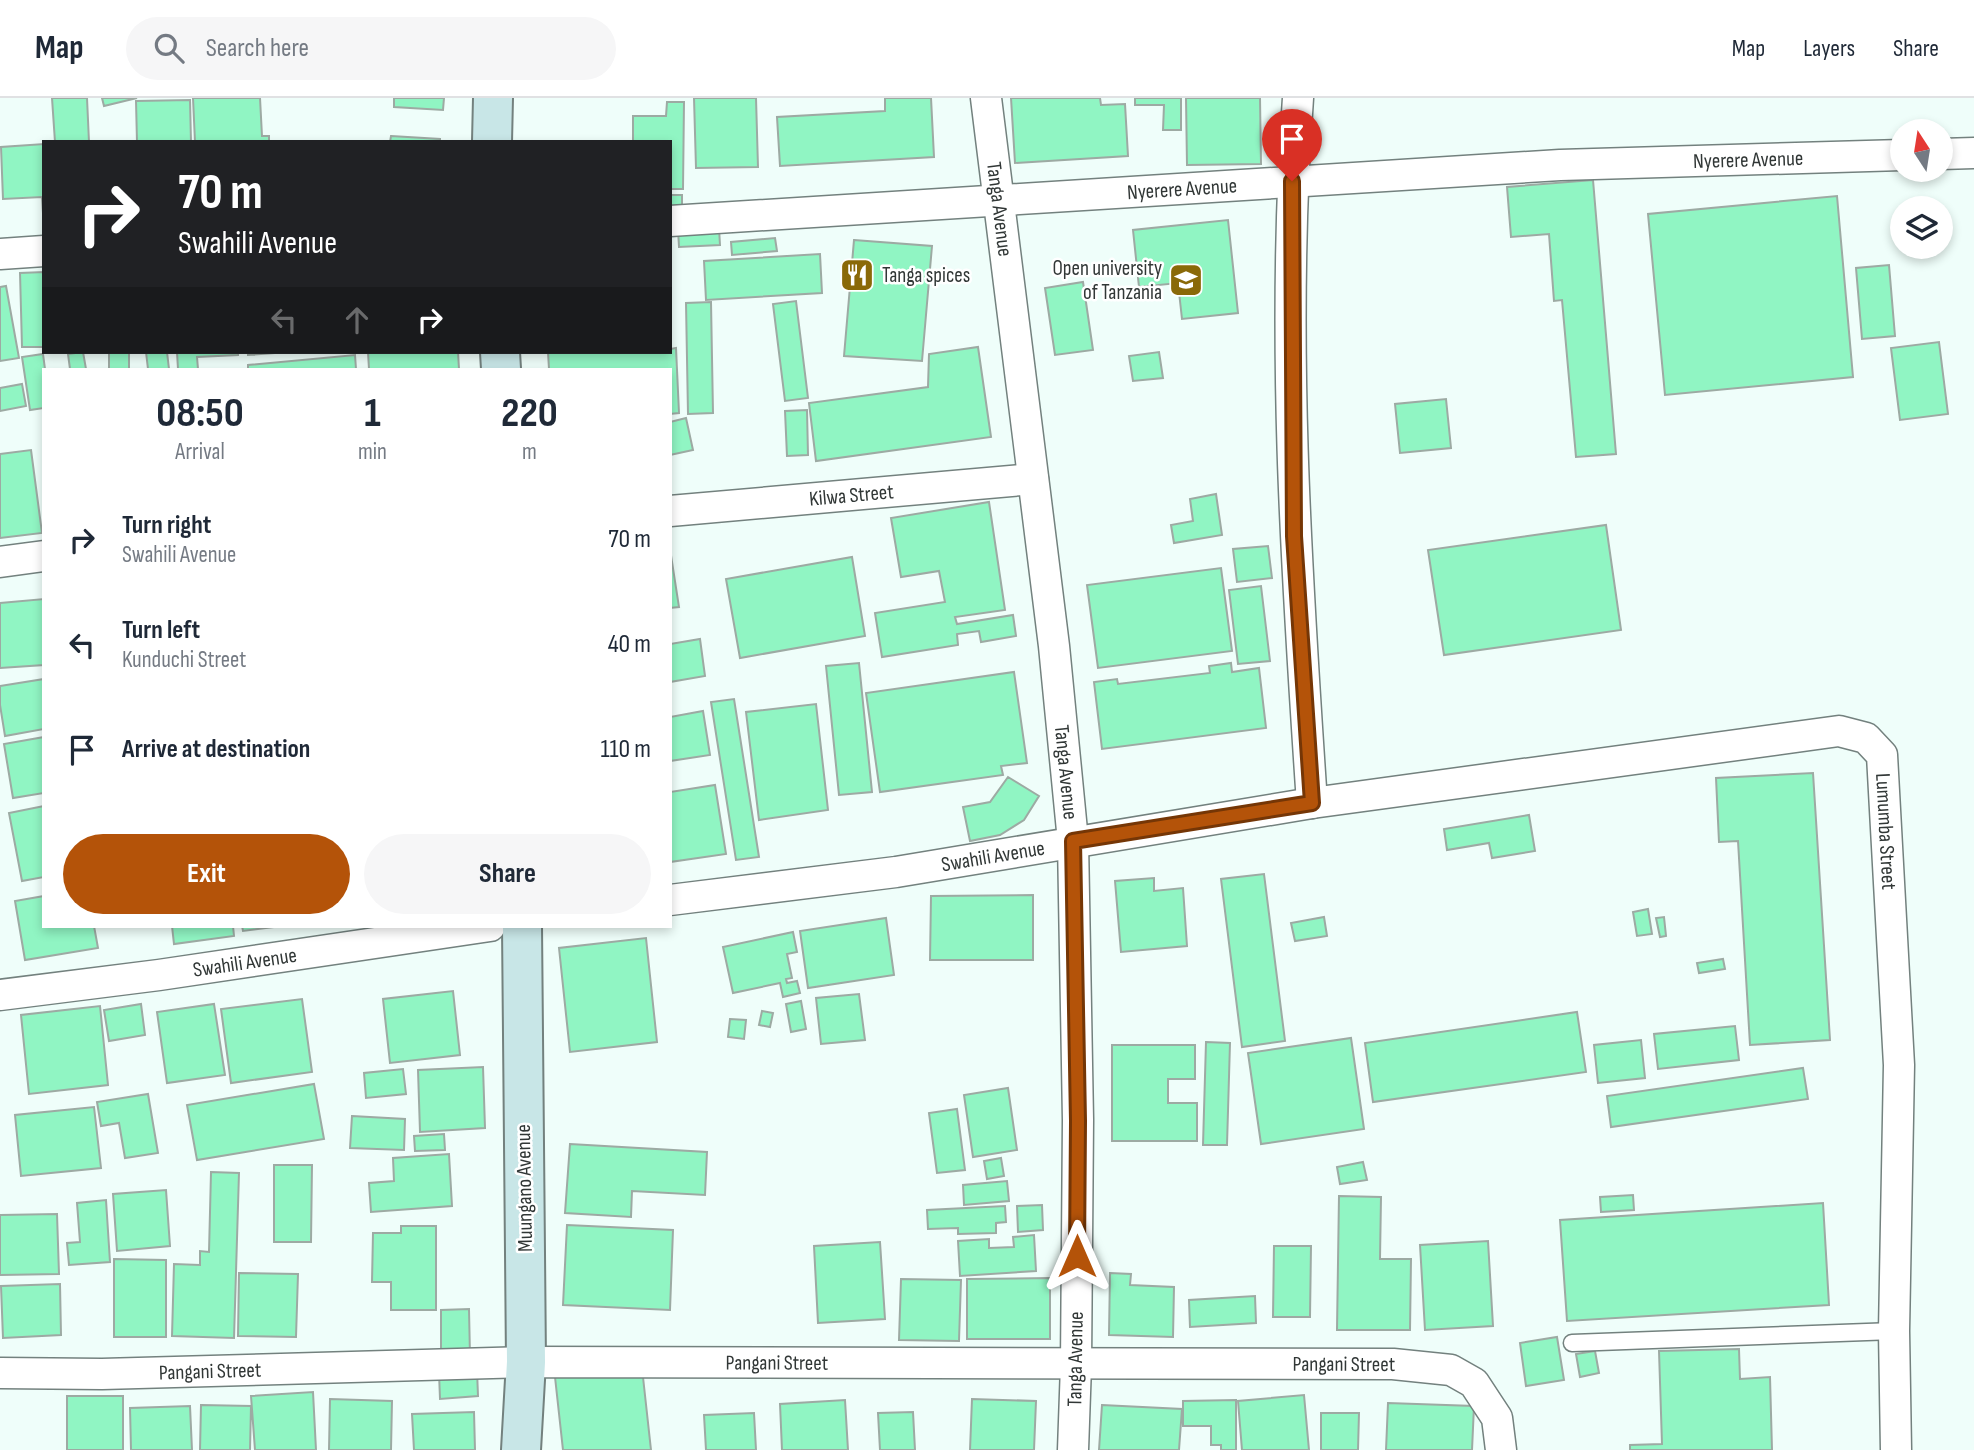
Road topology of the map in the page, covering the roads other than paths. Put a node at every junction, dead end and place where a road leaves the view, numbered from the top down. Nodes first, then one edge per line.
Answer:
1 (493, 98) edge
2 (986, 98) edge
3 (1298, 98) edge
4 (492, 140) edge
5 (1974, 153) edge
6 (1953, 154) edge
7 (1890, 155) edge
8 (1292, 181) junction
9 (999, 200) junction
10 (672, 221) edge
11 (42, 251) edge
12 (0, 254) edge
13 (1033, 479) junction
14 (672, 511) edge
15 (42, 556) edge
16 (0, 562) edge
17 (1312, 803) junction
18 (1073, 841) junction
19 (672, 900) edge
20 (476, 928) edge
21 (522, 928) edge
22 (0, 995) edge
23 (1894, 1331) junction
24 (1572, 1343) dead end
25 (526, 1362) junction
26 (1076, 1365) junction
27 (0, 1373) edge
28 (521, 1450) edge
29 (1073, 1450) edge
30 (1501, 1450) edge
31 (1896, 1450) edge

1 - 4 main road
2 - 9 street, Tanga Avenue
3 - 8 street
5 - 6 street
7 - 8 street, Nyerere Avenue
8 - 9 street, Nyerere Avenue
8 - 17 street
9 - 10 street, Nyerere Avenue
9 - 13 street, Tanga Avenue
11 - 12 street
13 - 14 street, Kilwa Street
13 - 18 street, Tanga Avenue
15 - 16 street
17 - 18 street, Swahili Avenue
17 - 23 street, Lumumba Street
18 - 19 street, Swahili Avenue
18 - 26 street, Tanga Avenue
20 - 22 street, Swahili Avenue
21 - 25 main road, Muungano Avenue
23 - 24 lane
23 - 31 street, Lumumba Street
25 - 26 street, Pangani Street
25 - 27 street, Pangani Street
25 - 28 main road, Muungano Avenue
26 - 29 street, Tanga Avenue
26 - 30 street, Pangani Street

